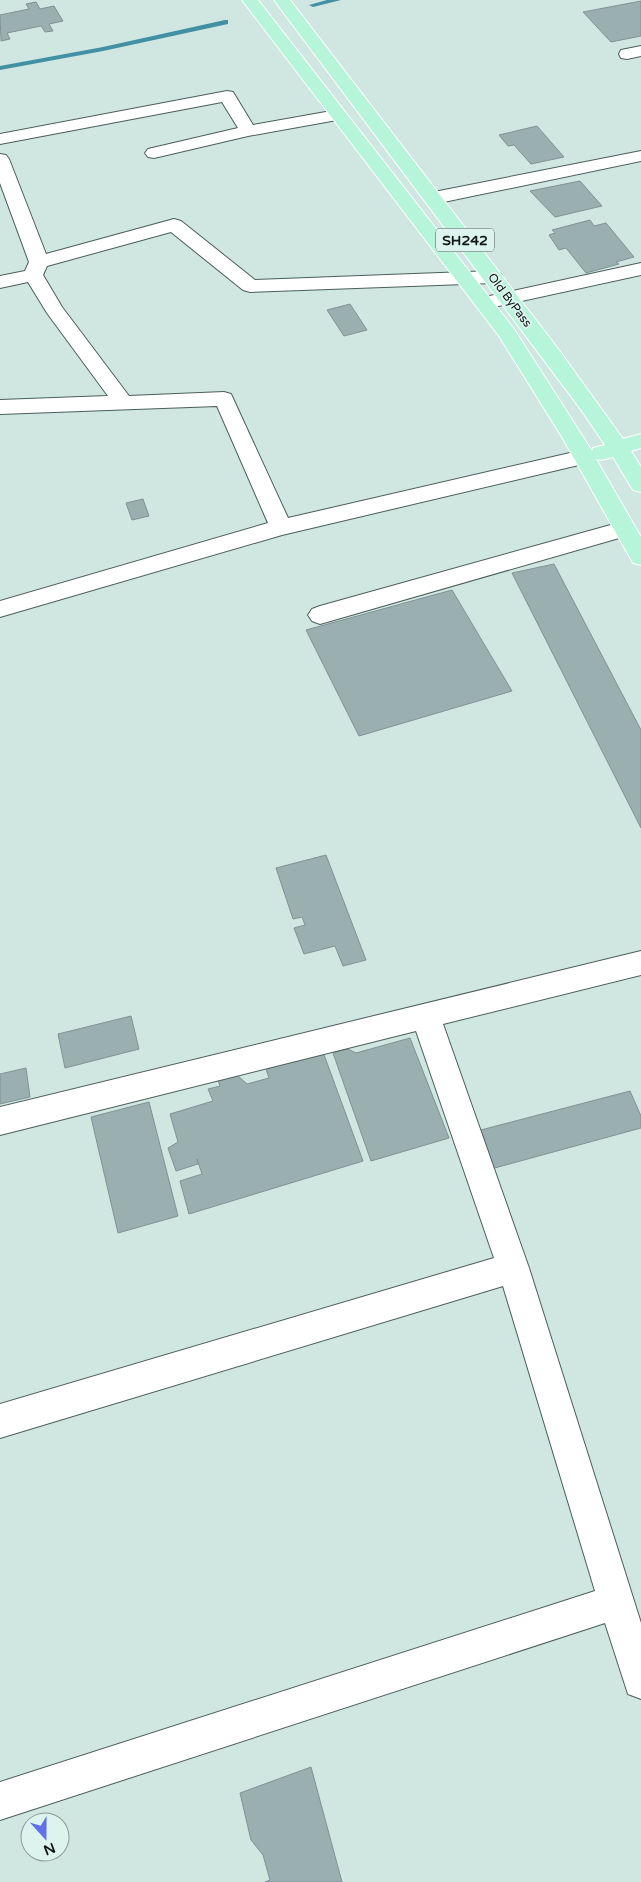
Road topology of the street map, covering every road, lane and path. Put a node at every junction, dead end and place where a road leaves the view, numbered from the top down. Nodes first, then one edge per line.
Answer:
1 (250, 0) edge
2 (282, 0) edge
3 (337, 115) junction
4 (248, 131) junction
5 (0, 138) edge
6 (154, 153) dead end
7 (641, 156) edge
8 (0, 159) edge
9 (434, 198) junction
10 (36, 269) junction
11 (641, 269) edge
12 (493, 277) junction
13 (464, 278) junction
14 (0, 282) edge
15 (509, 298) junction
16 (485, 303) junction
17 (123, 402) junction
18 (0, 407) edge
19 (641, 441) edge
20 (620, 448) junction
21 (583, 457) junction
22 (641, 485) edge
23 (280, 527) junction
24 (625, 529) junction
25 (641, 557) edge
26 (0, 609) edge
27 (320, 615) dead end
28 (641, 963) edge
29 (426, 1018) junction
30 (0, 1121) edge
31 (513, 1268) junction
32 (0, 1421) edge
33 (616, 1602) junction
34 (641, 1681) edge
35 (0, 1801) edge

1 - 3 main road
2 - 9 main road, Old ByPass / SH242
3 - 4 street
3 - 13 main road
4 - 5 street
4 - 6 street
7 - 9 street
8 - 10 street
9 - 12 main road, Old ByPass / SH242
10 - 13 street
10 - 14 street
10 - 17 street
11 - 15 street
12 - 13 street
12 - 15 main road, Old ByPass / SH242
13 - 16 main road
15 - 16 street
15 - 20 main road, Old ByPass / SH242
16 - 21 main road
17 - 18 street
17 - 23 street
19 - 20 main road
20 - 21 main road
20 - 22 main road, Old ByPass / SH242
21 - 23 street
21 - 24 main road
23 - 26 street
24 - 25 main road
24 - 27 street
28 - 29 street
29 - 30 street
29 - 31 street
31 - 32 street
31 - 33 street
33 - 34 street
33 - 35 street

